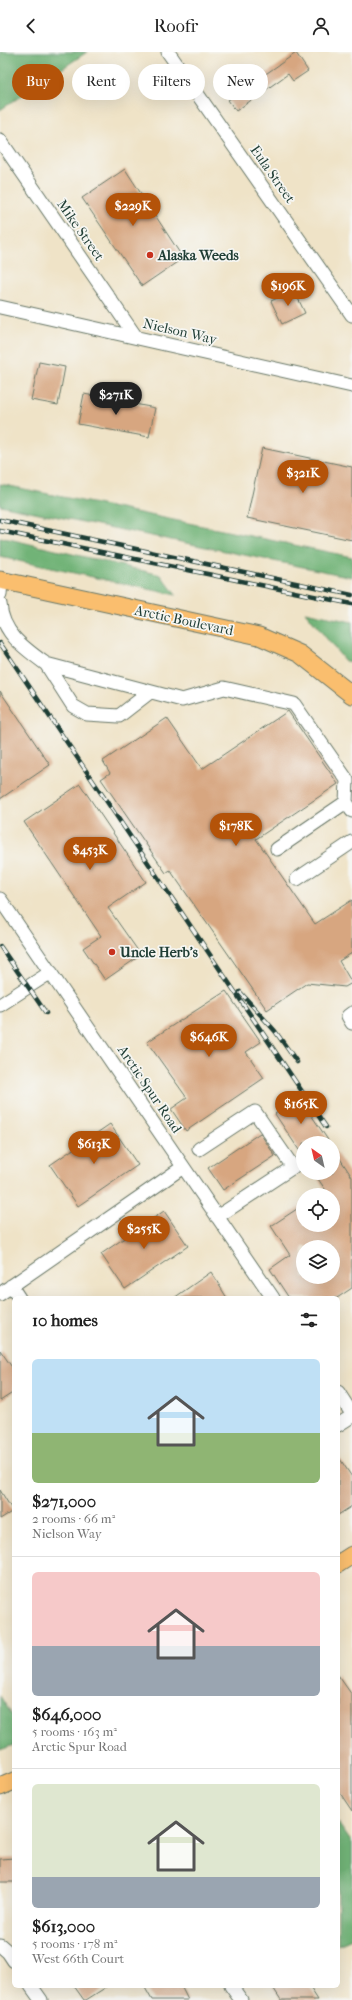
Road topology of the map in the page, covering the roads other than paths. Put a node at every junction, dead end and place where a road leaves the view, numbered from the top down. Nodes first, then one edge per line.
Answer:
1 (168, 52) edge
2 (0, 140) edge
3 (0, 307) edge
4 (352, 315) edge
5 (136, 337) junction
6 (352, 386) edge
7 (0, 585) edge
8 (0, 604) edge
9 (46, 664) junction
10 (150, 692) junction
11 (352, 695) edge
12 (349, 807) edge
13 (352, 842) edge
14 (277, 849) dead end
15 (297, 879) dead end
16 (0, 899) edge
17 (51, 972) junction
18 (0, 1005) edge
19 (352, 1013) edge
20 (352, 1023) edge
21 (199, 1149) dead end
22 (183, 1167) junction
23 (217, 1217) junction
24 (5, 1290) edge
25 (16, 1296) edge
26 (272, 1296) edge
27 (341, 1396) edge
28 (352, 1415) edge
29 (340, 1424) edge
30 (352, 1555) edge
31 (340, 1563) edge
32 (12, 1782) edge
33 (0, 1787) edge
34 (0, 1945) edge
35 (12, 1958) edge
36 (32, 1988) edge
37 (232, 1988) edge
38 (41, 2000) edge
39 (241, 2000) edge

1 - 4 street, Eula Street
2 - 5 street, Mike Street
3 - 5 street, Nielson Way
5 - 6 street, Nielson Way
7 - 11 main road, Arctic Boulevard
8 - 9 street
9 - 10 street
9 - 10 street
10 - 12 street
12 - 14 street
13 - 15 street
16 - 17 street, Arctic Spur Road
17 - 18 street
17 - 22 street, Arctic Spur Road
19 - 20 street
21 - 23 street
22 - 23 street, Arctic Spur Road
22 - 24 street
23 - 26 street, Arctic Spur Road
24 - 25 street
27 - 28 street
28 - 29 street
30 - 31 main road
32 - 33 main road
34 - 35 street
36 - 38 street
37 - 39 street

